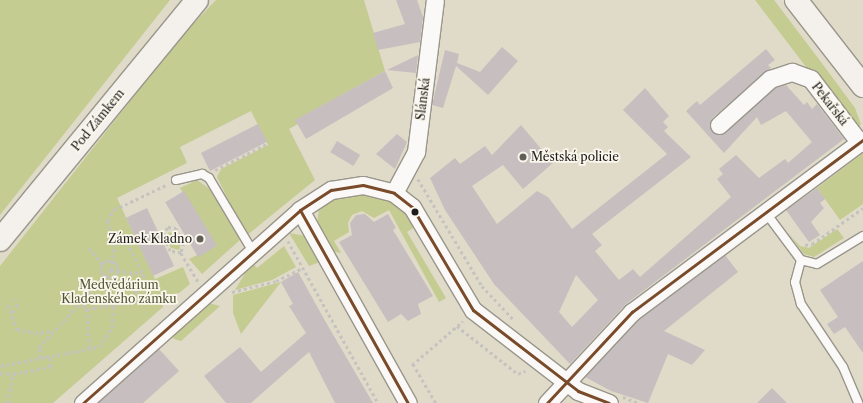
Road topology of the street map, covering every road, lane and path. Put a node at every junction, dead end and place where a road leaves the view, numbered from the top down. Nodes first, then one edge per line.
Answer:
1 (197, 0) edge
2 (435, 0) edge
3 (796, 0) edge
4 (863, 86) edge
5 (719, 126) dead end
6 (862, 142) edge
7 (267, 144) dead end
8 (403, 173) junction
9 (209, 178) junction
10 (176, 180) joint
11 (394, 193) junction
12 (863, 208) edge
13 (300, 210) junction
14 (766, 212) junction
15 (863, 236) edge
16 (115, 237) junction
17 (0, 240) edge
18 (802, 244) dead end
19 (291, 246) dead end
20 (90, 248) dead end
21 (252, 250) junction
22 (181, 253) junction
23 (801, 260) junction
24 (112, 261) junction
25 (103, 264) junction
26 (111, 270) junction
27 (120, 270) junction
28 (143, 274) junction
29 (103, 276) junction
30 (115, 278) junction
31 (147, 283) dead end
32 (199, 283) dead end
33 (15, 299) dead end
34 (148, 299) junction
35 (181, 299) dead end
36 (79, 301) junction
37 (8, 305) dead end
38 (113, 305) junction
39 (86, 309) junction
40 (12, 312) junction
41 (469, 316) dead end
42 (517, 323) dead end
43 (457, 326) junction
44 (52, 330) junction
45 (90, 350) junction
46 (46, 357) junction
47 (40, 358) junction
48 (0, 366) edge
49 (0, 373) edge
50 (13, 374) junction
51 (531, 374) dead end
52 (566, 381) junction
53 (7, 403) edge
54 (83, 403) edge
55 (378, 403) edge
56 (408, 403) edge
57 (436, 403) edge
58 (547, 403) edge
59 (609, 403) edge
60 (858, 403) edge

1 - 17 main road, Pod Zámkem
2 - 8 street, Slánská
3 - 4 main road
5 - 6 street, Pekařská
6 - 14 street
7 - 9 path
8 - 11 street, Slánská
8 - 42 path
9 - 10 lane
9 - 21 lane
10 - 16 path
11 - 13 street
11 - 52 street
12 - 18 path
13 - 21 street
13 - 56 street
14 - 23 lane
14 - 52 street
15 - 23 lane
16 - 24 path
16 - 28 path
19 - 55 path
20 - 25 path
21 - 54 street
22 - 22 path
22 - 32 path
23 - 60 lane
24 - 25 path
24 - 26 path
24 - 27 path
25 - 29 path
26 - 27 path
26 - 29 path
27 - 28 path
27 - 30 path
28 - 31 path
29 - 30 path
29 - 36 path
30 - 34 path
33 - 40 path
34 - 35 path
34 - 38 path
36 - 39 path
36 - 44 path
37 - 40 path
38 - 39 path
38 - 45 path
39 - 45 path
40 - 44 path
41 - 43 path
43 - 51 path
43 - 57 path
44 - 47 path
45 - 46 path
46 - 47 path
46 - 50 path
47 - 48 path
49 - 50 path
50 - 53 path
52 - 58 street
52 - 59 street

